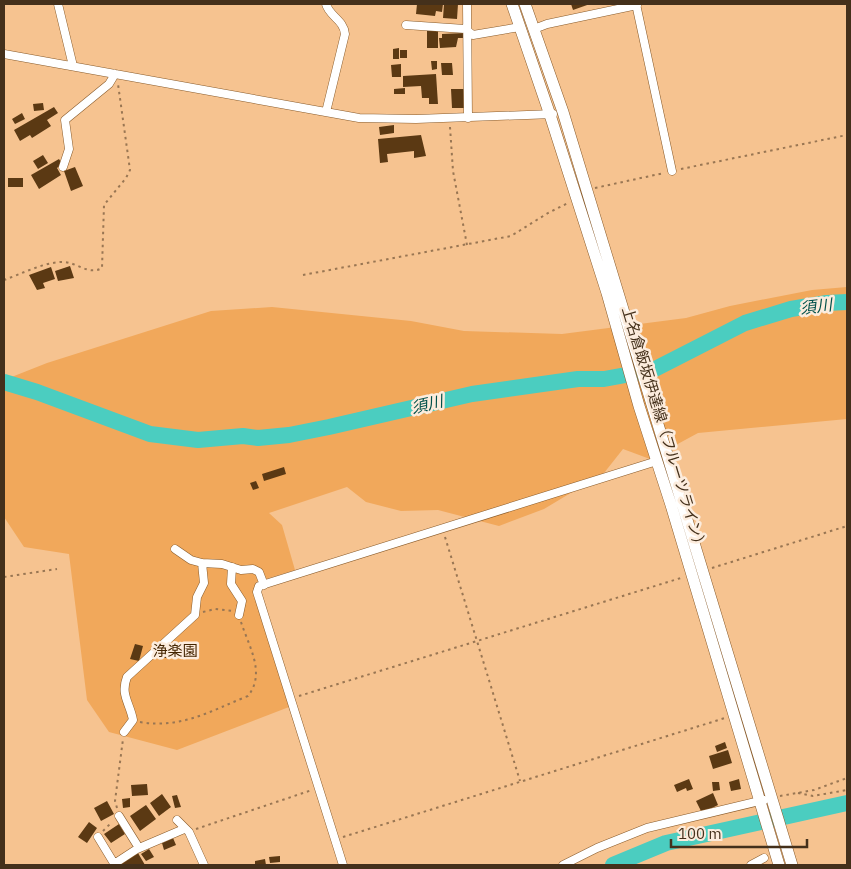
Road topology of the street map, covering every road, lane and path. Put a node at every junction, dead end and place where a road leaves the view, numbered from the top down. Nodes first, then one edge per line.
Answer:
1 (58, 4) edge
2 (326, 4) edge
3 (467, 4) edge
4 (512, 4) edge
5 (524, 4) edge
6 (636, 4) edge
7 (406, 25) dead end
8 (520, 27) junction
9 (534, 29) junction
10 (468, 30) junction
11 (4, 54) edge
12 (73, 66) junction
13 (116, 74) junction
14 (326, 112) junction
15 (563, 112) junction
16 (550, 114) junction
17 (450, 118) junction
18 (468, 118) junction
19 (847, 135) edge
20 (63, 167) dead end
21 (672, 171) junction
22 (587, 190) junction
23 (577, 199) junction
24 (467, 245) junction
25 (303, 275) dead end
26 (4, 280) edge
27 (613, 293) junction
28 (657, 461) junction
29 (847, 526) edge
30 (442, 527) junction
31 (175, 549) dead end
32 (202, 563) junction
33 (232, 567) junction
34 (56, 569) dead end
35 (697, 573) junction
36 (4, 577) edge
37 (264, 585) junction
38 (195, 615) junction
39 (239, 615) junction
40 (477, 641) junction
41 (292, 698) junction
42 (734, 716) junction
43 (133, 720) junction
44 (124, 732) joint
45 (847, 778) edge
46 (520, 781) junction
47 (319, 788) junction
48 (847, 790) edge
49 (798, 793) junction
50 (772, 801) junction
51 (760, 804) junction
52 (119, 816) junction
53 (177, 820) dead end
54 (187, 830) junction
55 (98, 837) joint
56 (336, 839) junction
57 (139, 848) junction
58 (764, 858) dead end
59 (115, 864) edge
60 (204, 865) edge
61 (343, 865) edge
62 (563, 865) edge
63 (751, 865) edge
64 (779, 865) edge
65 (792, 865) edge

1 - 12 street
2 - 14 street
3 - 10 street
4 - 8 main road, 上名倉飯坂伊達線（フルーツライン）
5 - 9 main road, 上名倉飯坂伊達線（フルーツライン）
6 - 9 street
6 - 21 street
7 - 10 street
8 - 10 street
8 - 16 main road, 上名倉飯坂伊達線（フルーツライン）
9 - 15 main road, 上名倉飯坂伊達線（フルーツライン）
10 - 18 street
11 - 12 street
12 - 13 street
13 - 14 street
13 - 20 street
13 - 26 path
14 - 17 street
15 - 16 street
15 - 22 main road, 上名倉飯坂伊達線（フルーツライン）
16 - 18 street
16 - 23 main road, 上名倉飯坂伊達線（フルーツライン）
17 - 18 street
17 - 24 path
19 - 21 path
21 - 22 path
22 - 27 main road, 上名倉飯坂伊達線（フルーツライン）
23 - 24 path
23 - 27 main road, 上名倉飯坂伊達線（フルーツライン）
24 - 25 path
27 - 28 main road, 上名倉飯坂伊達線（フルーツライン）
27 - 35 main road, 上名倉飯坂伊達線（フルーツライン）
28 - 30 street
28 - 35 main road, 上名倉飯坂伊達線（フルーツライン）
29 - 35 path
30 - 37 street
30 - 40 path
31 - 32 street
32 - 33 street
32 - 38 street
33 - 37 street
33 - 39 street
34 - 36 path
35 - 40 path
35 - 42 main road, 上名倉飯坂伊達線（フルーツライン）
35 - 50 main road, 上名倉飯坂伊達線（フルーツライン）
37 - 41 street
38 - 39 path
38 - 43 street
39 - 43 path
40 - 41 path
40 - 46 path
41 - 47 street
42 - 46 path
42 - 51 main road, 上名倉飯坂伊達線（フルーツライン）
43 - 44 street
44 - 52 path
45 - 49 path
46 - 56 path
47 - 54 path
47 - 56 street
48 - 49 path
49 - 50 path
50 - 51 street
50 - 65 main road, 上名倉飯坂伊達線（フルーツライン）
51 - 62 street
51 - 64 main road, 上名倉飯坂伊達線（フルーツライン）
52 - 55 path
52 - 57 street
53 - 54 street
54 - 57 street
54 - 60 street
55 - 59 street
56 - 61 street
57 - 59 street
58 - 63 street

